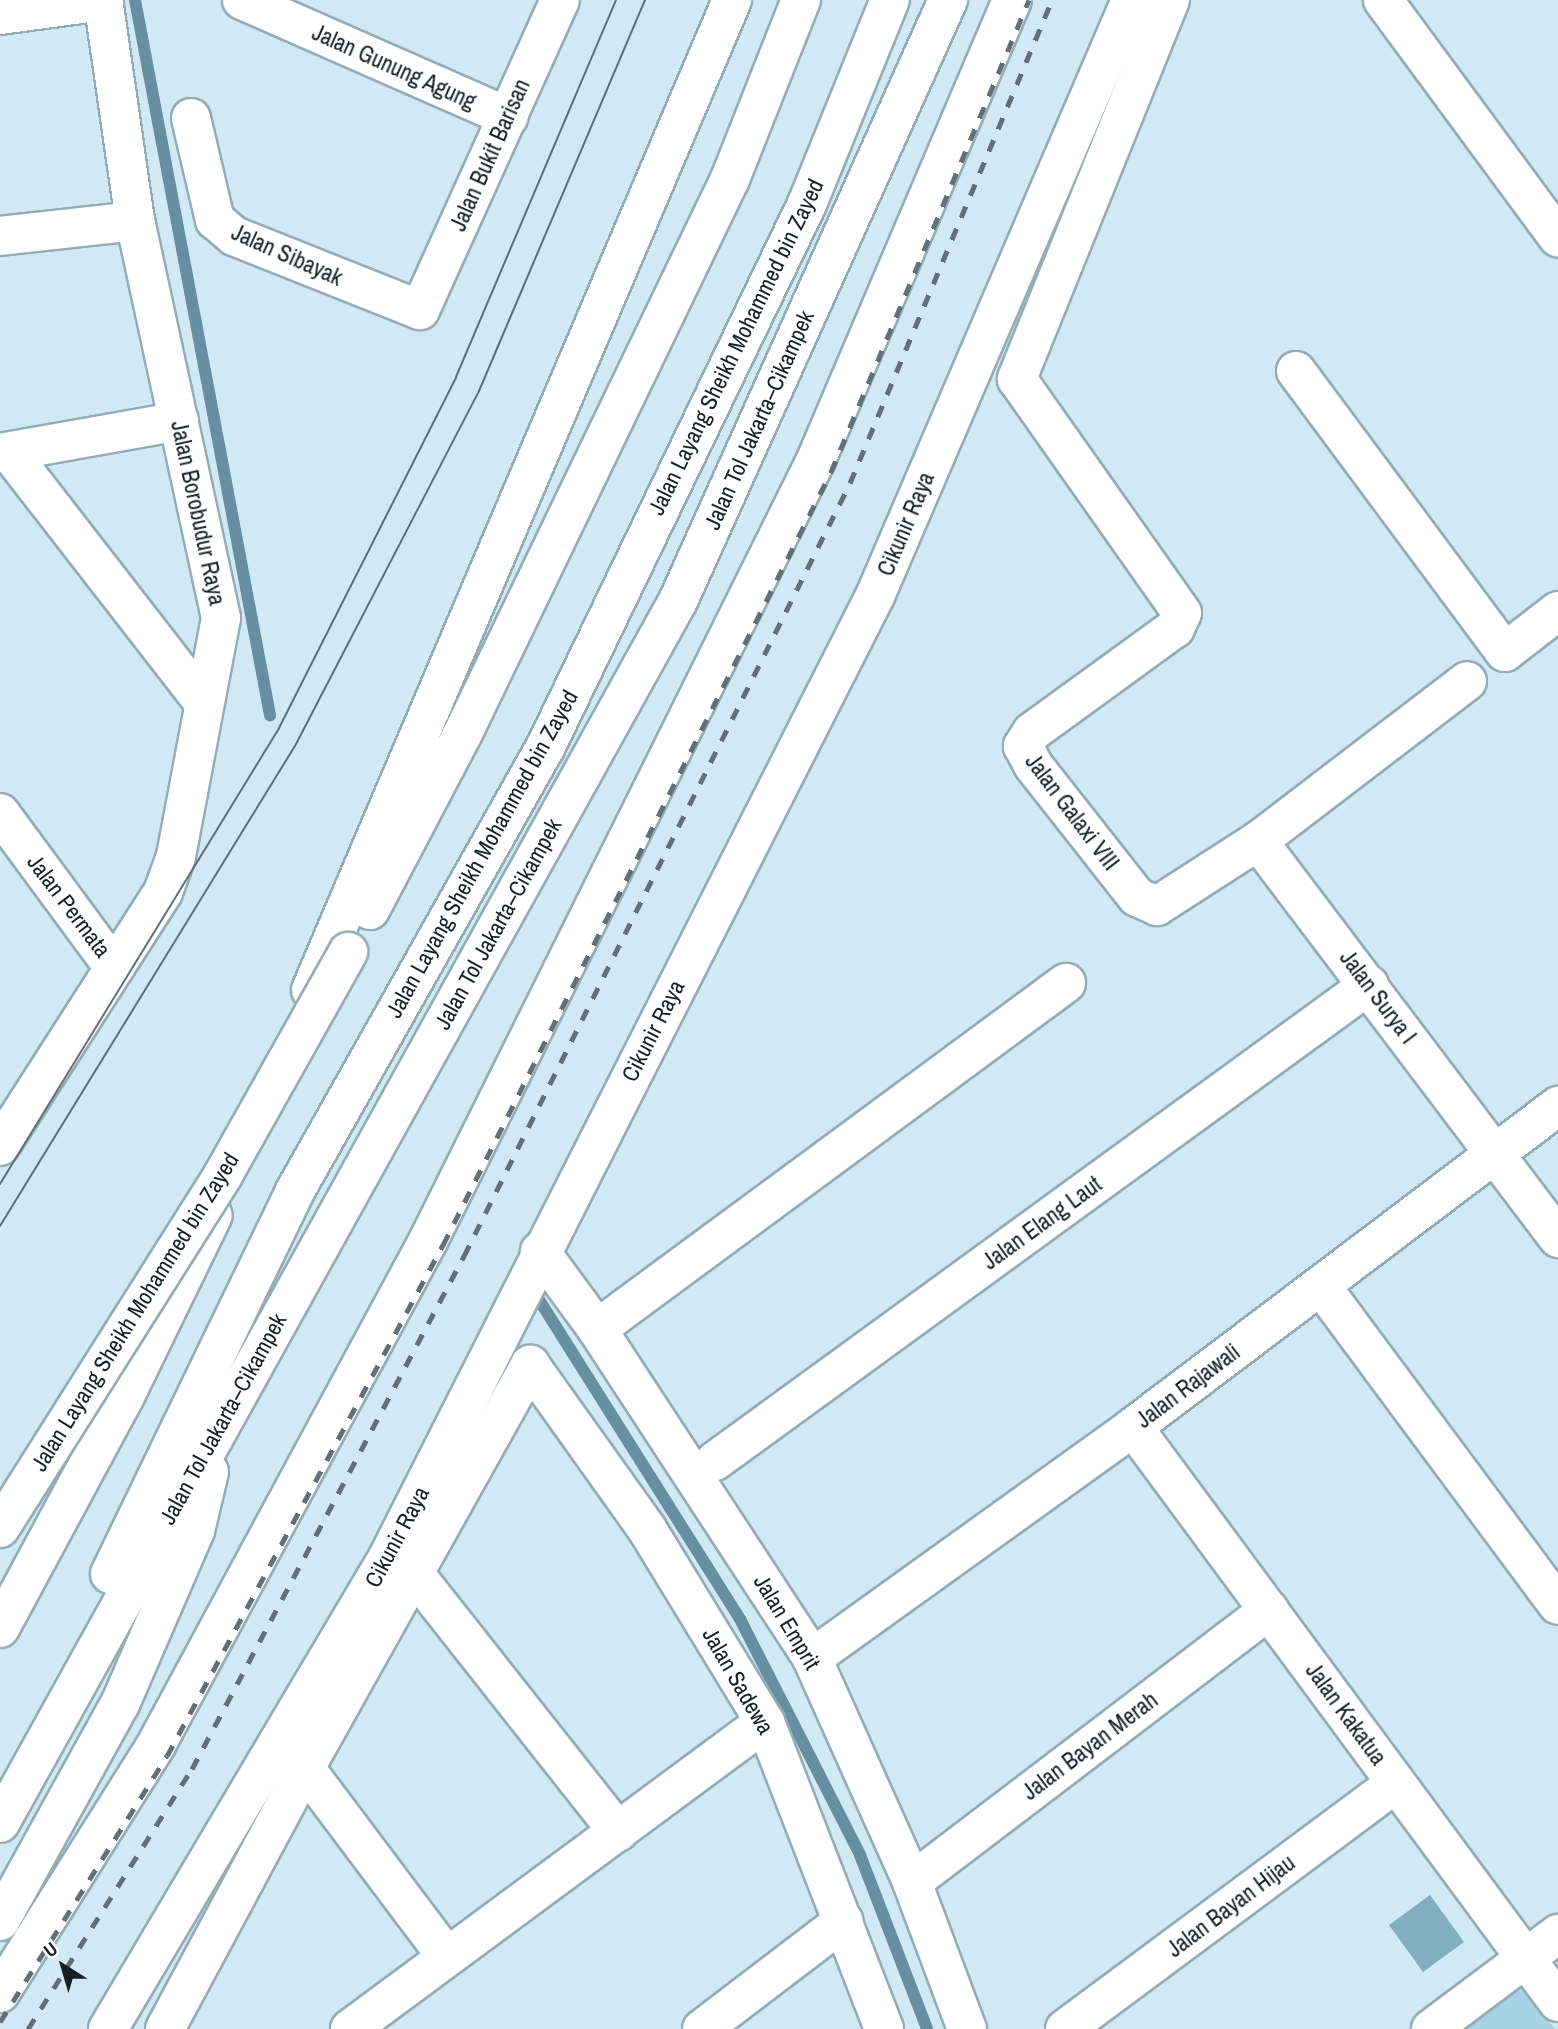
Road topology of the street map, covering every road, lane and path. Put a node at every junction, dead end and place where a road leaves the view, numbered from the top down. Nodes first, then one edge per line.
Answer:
1 (242, 0) edge
2 (559, 0) edge
3 (732, 0) edge
4 (801, 0) edge
5 (890, 0) edge
6 (948, 0) edge
7 (1012, 0) edge
8 (1131, 0) edge
9 (1170, 0) edge
10 (1383, 0) edge
11 (104, 1) edge
12 (0, 15) edge
13 (508, 117) junction
14 (191, 118) dead end
15 (135, 220) junction
16 (0, 236) edge
17 (1558, 237) edge
18 (420, 310) joint
19 (1296, 371) dead end
20 (179, 421) junction
21 (5, 453) edge
22 (1558, 611) edge
23 (1467, 681) dead end
24 (204, 704) junction
25 (0, 813) edge
26 (1258, 841) junction
27 (114, 966) junction
28 (1066, 983) dead end
29 (1369, 985) junction
30 (1558, 1106) edge
31 (0, 1146) edge
32 (1497, 1153) junction
33 (1558, 1238) edge
34 (541, 1251) junction
35 (1321, 1286) junction
36 (597, 1329) junction
37 (222, 1422) junction
38 (1133, 1427) junction
39 (715, 1461) dead end
40 (0, 1528) edge
41 (413, 1572) junction
42 (1551, 1582) edge
43 (1269, 1610) junction
44 (0, 1628) edge
45 (812, 1658) junction
46 (69, 1659) junction
47 (765, 1722) junction
48 (304, 1768) junction
49 (0, 1775) edge
50 (1396, 1783) junction
51 (0, 1804) edge
52 (0, 1823) edge
53 (618, 1832) junction
54 (912, 1882) junction
55 (0, 1921) edge
56 (844, 1921) junction
57 (1558, 1934) edge
58 (447, 1957) junction
59 (1526, 1958) junction
60 (0, 1993) edge
61 (1558, 2002) edge
62 (108, 2029) edge
63 (165, 2029) edge
64 (351, 2029) edge
65 (702, 2029) edge
66 (884, 2029) edge
67 (967, 2029) edge
68 (1065, 2029) edge
69 (1431, 2029) edge

1 - 13 main road, Jalan Gunung Agung
2 - 13 main road, Jalan Bukit Barisan
3 - 44 main road
4 - 40 main road, Jalan Layang Sheikh Mohammed bin Zayed, bridge
5 - 46 main road, Jalan Layang Sheikh Mohammed bin Zayed
6 - 37 main road, Jalan Tol Jakarta–Cikampek
7 - 60 main road
8 - 34 main road, Cikunir Raya
9 - 26 main road, Jalan Galaxi VIII
10 - 17 main road
11 - 12 main road
11 - 15 main road, Jalan Borobudur Raya
13 - 18 main road, Jalan Bukit Barisan
14 - 18 main road, Jalan Sibayak
15 - 16 main road
15 - 20 main road, Jalan Borobudur Raya
19 - 22 main road
20 - 21 main road
20 - 24 main road, Jalan Borobudur Raya
21 - 24 main road
23 - 26 main road
24 - 27 main road, Jalan Borobudur Raya
25 - 27 main road, Jalan Permata
26 - 29 main road, Jalan Surya I
27 - 31 main road, Jalan Borobudur Raya
28 - 36 main road
29 - 32 main road, Jalan Surya I
29 - 39 main road, Jalan Elang Laut
30 - 32 main road, Jalan Rajawali
32 - 33 main road, Jalan Surya I
32 - 35 main road, Jalan Rajawali
34 - 36 main road, Jalan Emprit
34 - 62 main road, Cikunir Raya
35 - 38 main road, Jalan Rajawali
35 - 42 main road
36 - 45 main road, Jalan Emprit
37 - 52 main road, Jalan Tol Jakarta–Cikampek
37 - 55 main road
38 - 43 main road, Jalan Kakatua
38 - 45 main road, Jalan Rajawali
41 - 47 main road, Jalan Sadewa
41 - 48 main road
41 - 53 main road
43 - 50 main road, Jalan Kakatua
43 - 54 main road, Jalan Bayan Merah
45 - 54 main road, Jalan Emprit
46 - 49 main road
46 - 51 main road
47 - 53 main road
47 - 56 main road, Jalan Sadewa
48 - 58 main road
48 - 63 main road
50 - 59 main road, Jalan Kakatua
50 - 68 main road, Jalan Bayan Hijau
53 - 58 main road
54 - 67 main road, Jalan Emprit
56 - 65 main road
56 - 66 main road, Jalan Sadewa
57 - 59 main road
58 - 64 main road
59 - 61 main road, Jalan Kakatua
59 - 69 main road

